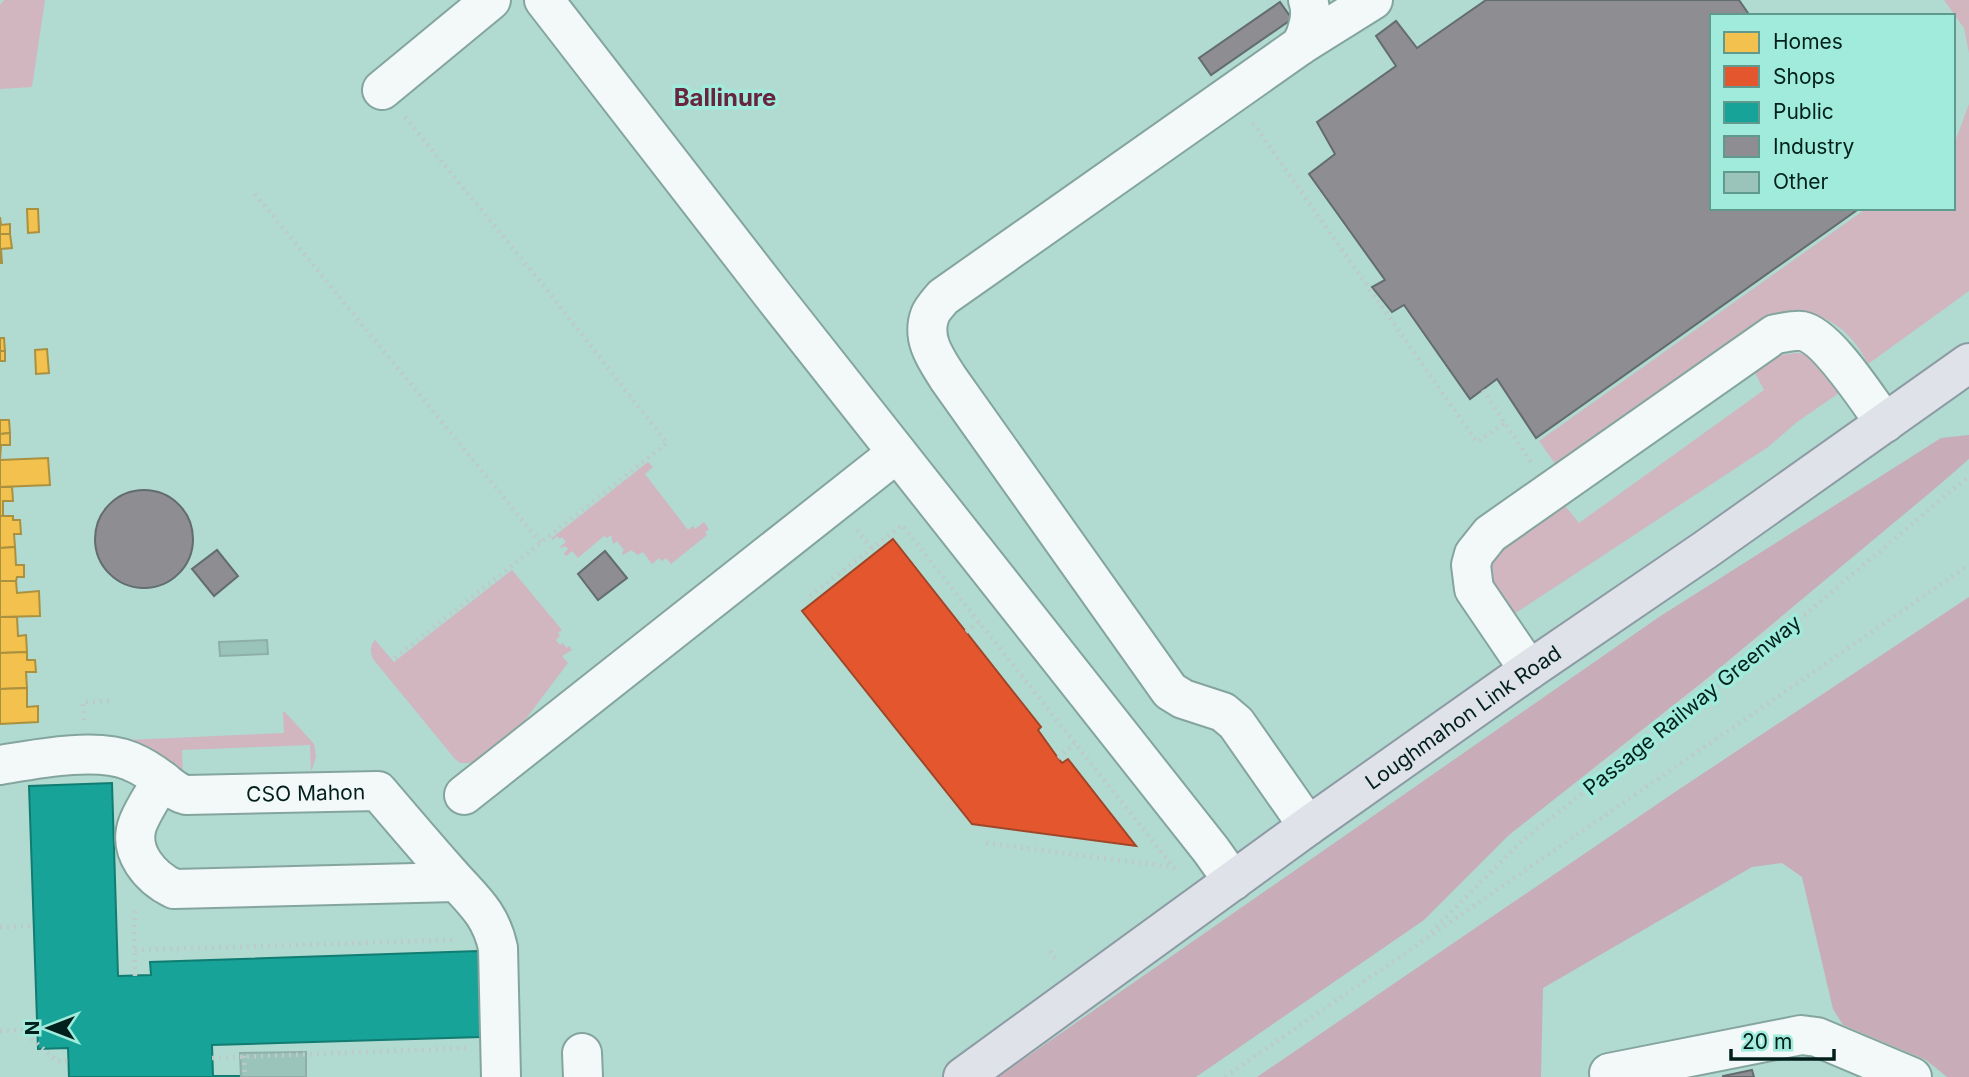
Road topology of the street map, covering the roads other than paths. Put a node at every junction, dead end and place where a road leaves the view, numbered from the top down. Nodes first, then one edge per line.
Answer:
1 (491, 0) edge
2 (544, 0) edge
3 (1308, 0) edge
4 (1327, 0) edge
5 (1370, 2) edge
6 (1301, 45) junction
7 (382, 90) road end
8 (1969, 363) edge
9 (1885, 423) junction
10 (897, 453) junction
11 (1529, 670) junction
12 (0, 765) edge
13 (162, 780) junction
14 (464, 795) dead end
15 (1308, 826) junction
16 (1233, 881) junction
17 (456, 883) junction
18 (1609, 1073) dead end
19 (502, 1077) edge
20 (963, 1077) edge
21 (1912, 1077) edge

1 - 7 lane
2 - 10 lane
3 - 6 lane
4 - 5 lane
5 - 6 lane
6 - 15 lane
8 - 9 main road, Loughmahon Link Road
9 - 11 main road, Loughmahon Link Road
9 - 11 lane
10 - 14 lane
10 - 16 lane
11 - 15 main road, Loughmahon Link Road
12 - 13 lane, CSO Mahon
13 - 17 lane, CSO Mahon
13 - 17 lane
15 - 16 main road, Loughmahon Link Road
16 - 20 main road, Loughmahon Link Road
17 - 19 lane, CSO Mahon
18 - 21 lane

